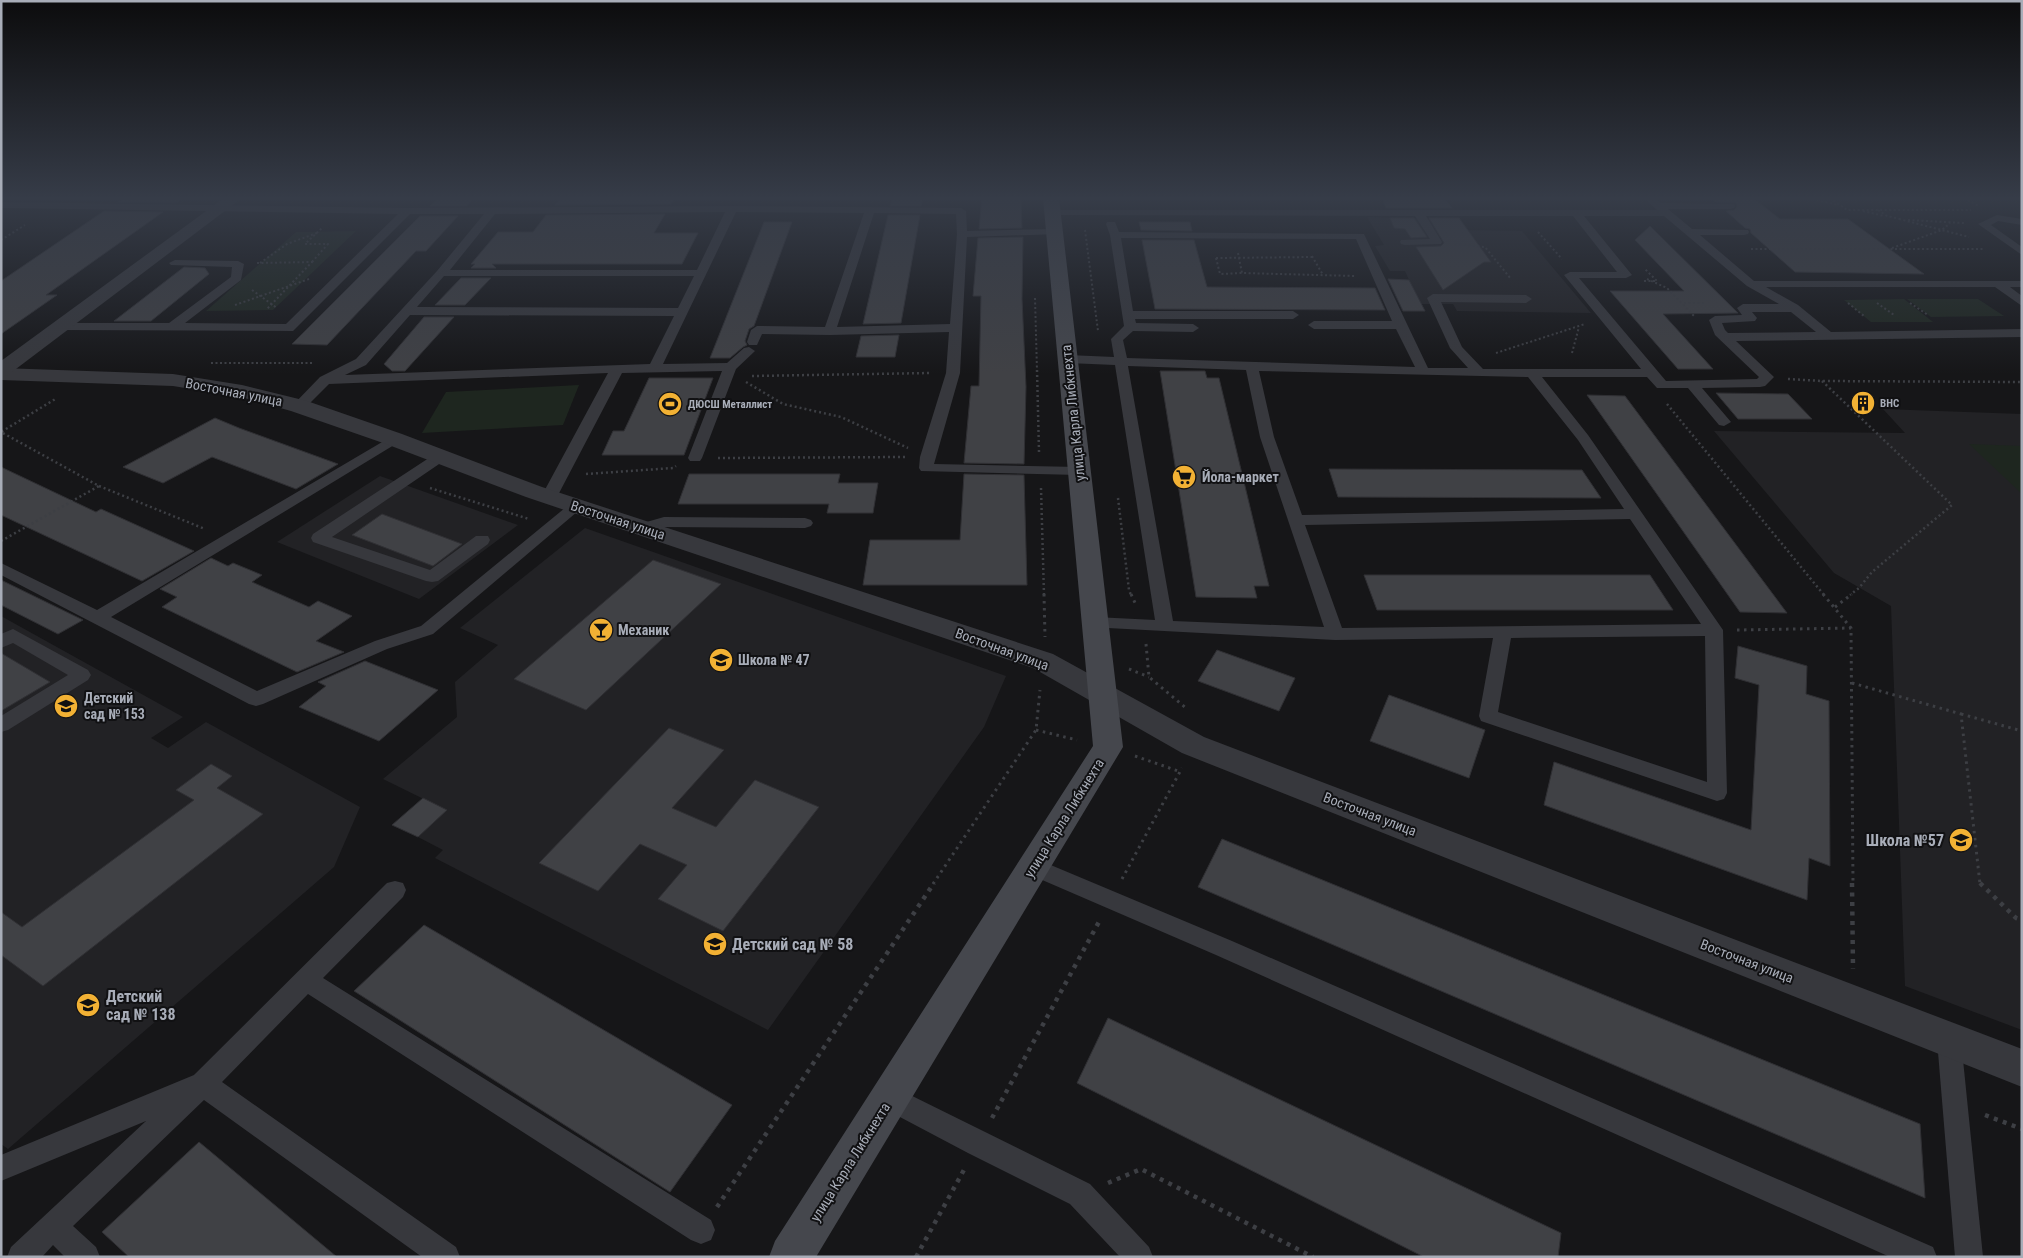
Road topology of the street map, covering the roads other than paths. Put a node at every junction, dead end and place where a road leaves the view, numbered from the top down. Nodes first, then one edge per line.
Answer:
1 (155, 257) edge
2 (361, 257) edge
3 (454, 257) edge
4 (709, 257) edge
5 (854, 257) edge
6 (960, 257) edge
7 (1057, 257) edge
8 (1119, 257) edge
9 (1369, 257) edge
10 (1614, 257) edge
11 (1718, 257) edge
12 (175, 263) dead end
13 (441, 273) junction
14 (701, 273) junction
15 (1751, 284) junction
16 (1998, 284) junction
17 (2022, 284) edge
18 (1526, 299) road end
19 (2022, 302) edge
20 (1794, 308) junction
21 (407, 311) junction
22 (682, 312) junction
23 (1292, 315) dead end
24 (1129, 321) junction
25 (1314, 325) dead end
26 (62, 326) junction
27 (1400, 326) junction
28 (172, 327) junction
29 (955, 328) junction
30 (1194, 328) dead end
31 (830, 330) junction
32 (2022, 332) edge
33 (1827, 334) junction
34 (1725, 337) junction
35 (1068, 359) junction
36 (1121, 362) junction
37 (1252, 367) junction
38 (655, 368) junction
39 (618, 369) junction
40 (1423, 371) junction
41 (1478, 372) junction
42 (1, 373) edge
43 (730, 373) junction
44 (1532, 373) junction
45 (1647, 373) junction
46 (325, 380) junction
47 (1692, 384) junction
48 (299, 406) junction
49 (1724, 422) dead end
50 (394, 439) junction
51 (440, 457) junction
52 (694, 458) road end
53 (1079, 471) junction
54 (550, 497) junction
55 (576, 506) junction
56 (1633, 514) junction
57 (1298, 520) junction
58 (805, 523) dead end
59 (642, 528) junction
60 (482, 540) dead end
61 (1, 568) edge
62 (97, 618) junction
63 (1095, 623) junction
64 (1165, 625) junction
65 (1714, 630) junction
66 (1503, 632) junction
67 (1335, 634) junction
68 (1, 642) edge
69 (1102, 695) junction
70 (1, 725) edge
71 (1034, 867) junction
72 (395, 890) dead end
73 (307, 981) junction
74 (1949, 1040) junction
75 (2022, 1068) edge
76 (203, 1084) junction
77 (890, 1098) junction
78 (1, 1168) edge
79 (54, 1227) junction
80 (701, 1230) road end
81 (20, 1257) edge
82 (86, 1257) edge
83 (446, 1257) edge
84 (791, 1257) edge
85 (1140, 1257) edge
86 (1923, 1257) edge
87 (1970, 1257) edge

1 - 26 street
2 - 28 lane
3 - 13 lane
4 - 14 lane
5 - 31 lane
6 - 29 lane
7 - 35 main road, улица Карла Либкнехта
8 - 24 lane
9 - 27 lane
10 - 45 lane
11 - 15 lane
12 - 28 lane
13 - 14 lane
13 - 21 lane
14 - 22 lane
15 - 16 lane
15 - 20 lane
16 - 17 lane
16 - 19 lane
18 - 41 lane
20 - 33 lane
20 - 34 lane
21 - 22 lane
21 - 46 lane
22 - 38 lane
23 - 24 lane
24 - 30 lane
24 - 36 lane
25 - 27 lane
26 - 28 lane
26 - 42 street
27 - 40 lane
29 - 31 lane
29 - 53 lane
31 - 43 lane
32 - 33 lane
33 - 34 lane
34 - 47 lane
35 - 36 lane
35 - 53 main road, улица Карла Либкнехта
36 - 37 lane
36 - 64 lane
37 - 40 lane
37 - 57 lane
38 - 39 lane
38 - 43 lane
39 - 46 lane
39 - 54 lane
40 - 41 lane
41 - 44 lane
42 - 48 street, Восточная улица
43 - 52 lane
44 - 45 lane
44 - 56 lane
45 - 47 lane
46 - 48 lane
47 - 49 lane
48 - 50 street, Восточная улица
50 - 51 street, Восточная улица
50 - 62 lane
51 - 54 street, Восточная улица
51 - 60 lane
53 - 63 main road, улица Карла Либкнехта
54 - 55 street, Восточная улица
55 - 59 street, Восточная улица
55 - 62 lane
56 - 57 lane
56 - 65 lane
57 - 67 lane
58 - 59 lane
59 - 69 street, Восточная улица
61 - 62 lane
63 - 64 lane
63 - 69 main road, улица Карла Либкнехта
64 - 67 lane
65 - 66 lane
65 - 66 lane
66 - 67 lane
68 - 70 lane
69 - 71 main road, улица Карла Либкнехта
69 - 74 street, Восточная улица
71 - 77 main road, улица Карла Либкнехта
71 - 86 lane
72 - 73 lane
73 - 76 lane
73 - 80 lane
74 - 75 street, Восточная улица
74 - 87 lane
76 - 78 lane
76 - 79 lane
76 - 83 lane
77 - 84 main road, улица Карла Либкнехта
77 - 85 lane
79 - 81 lane
79 - 82 lane

